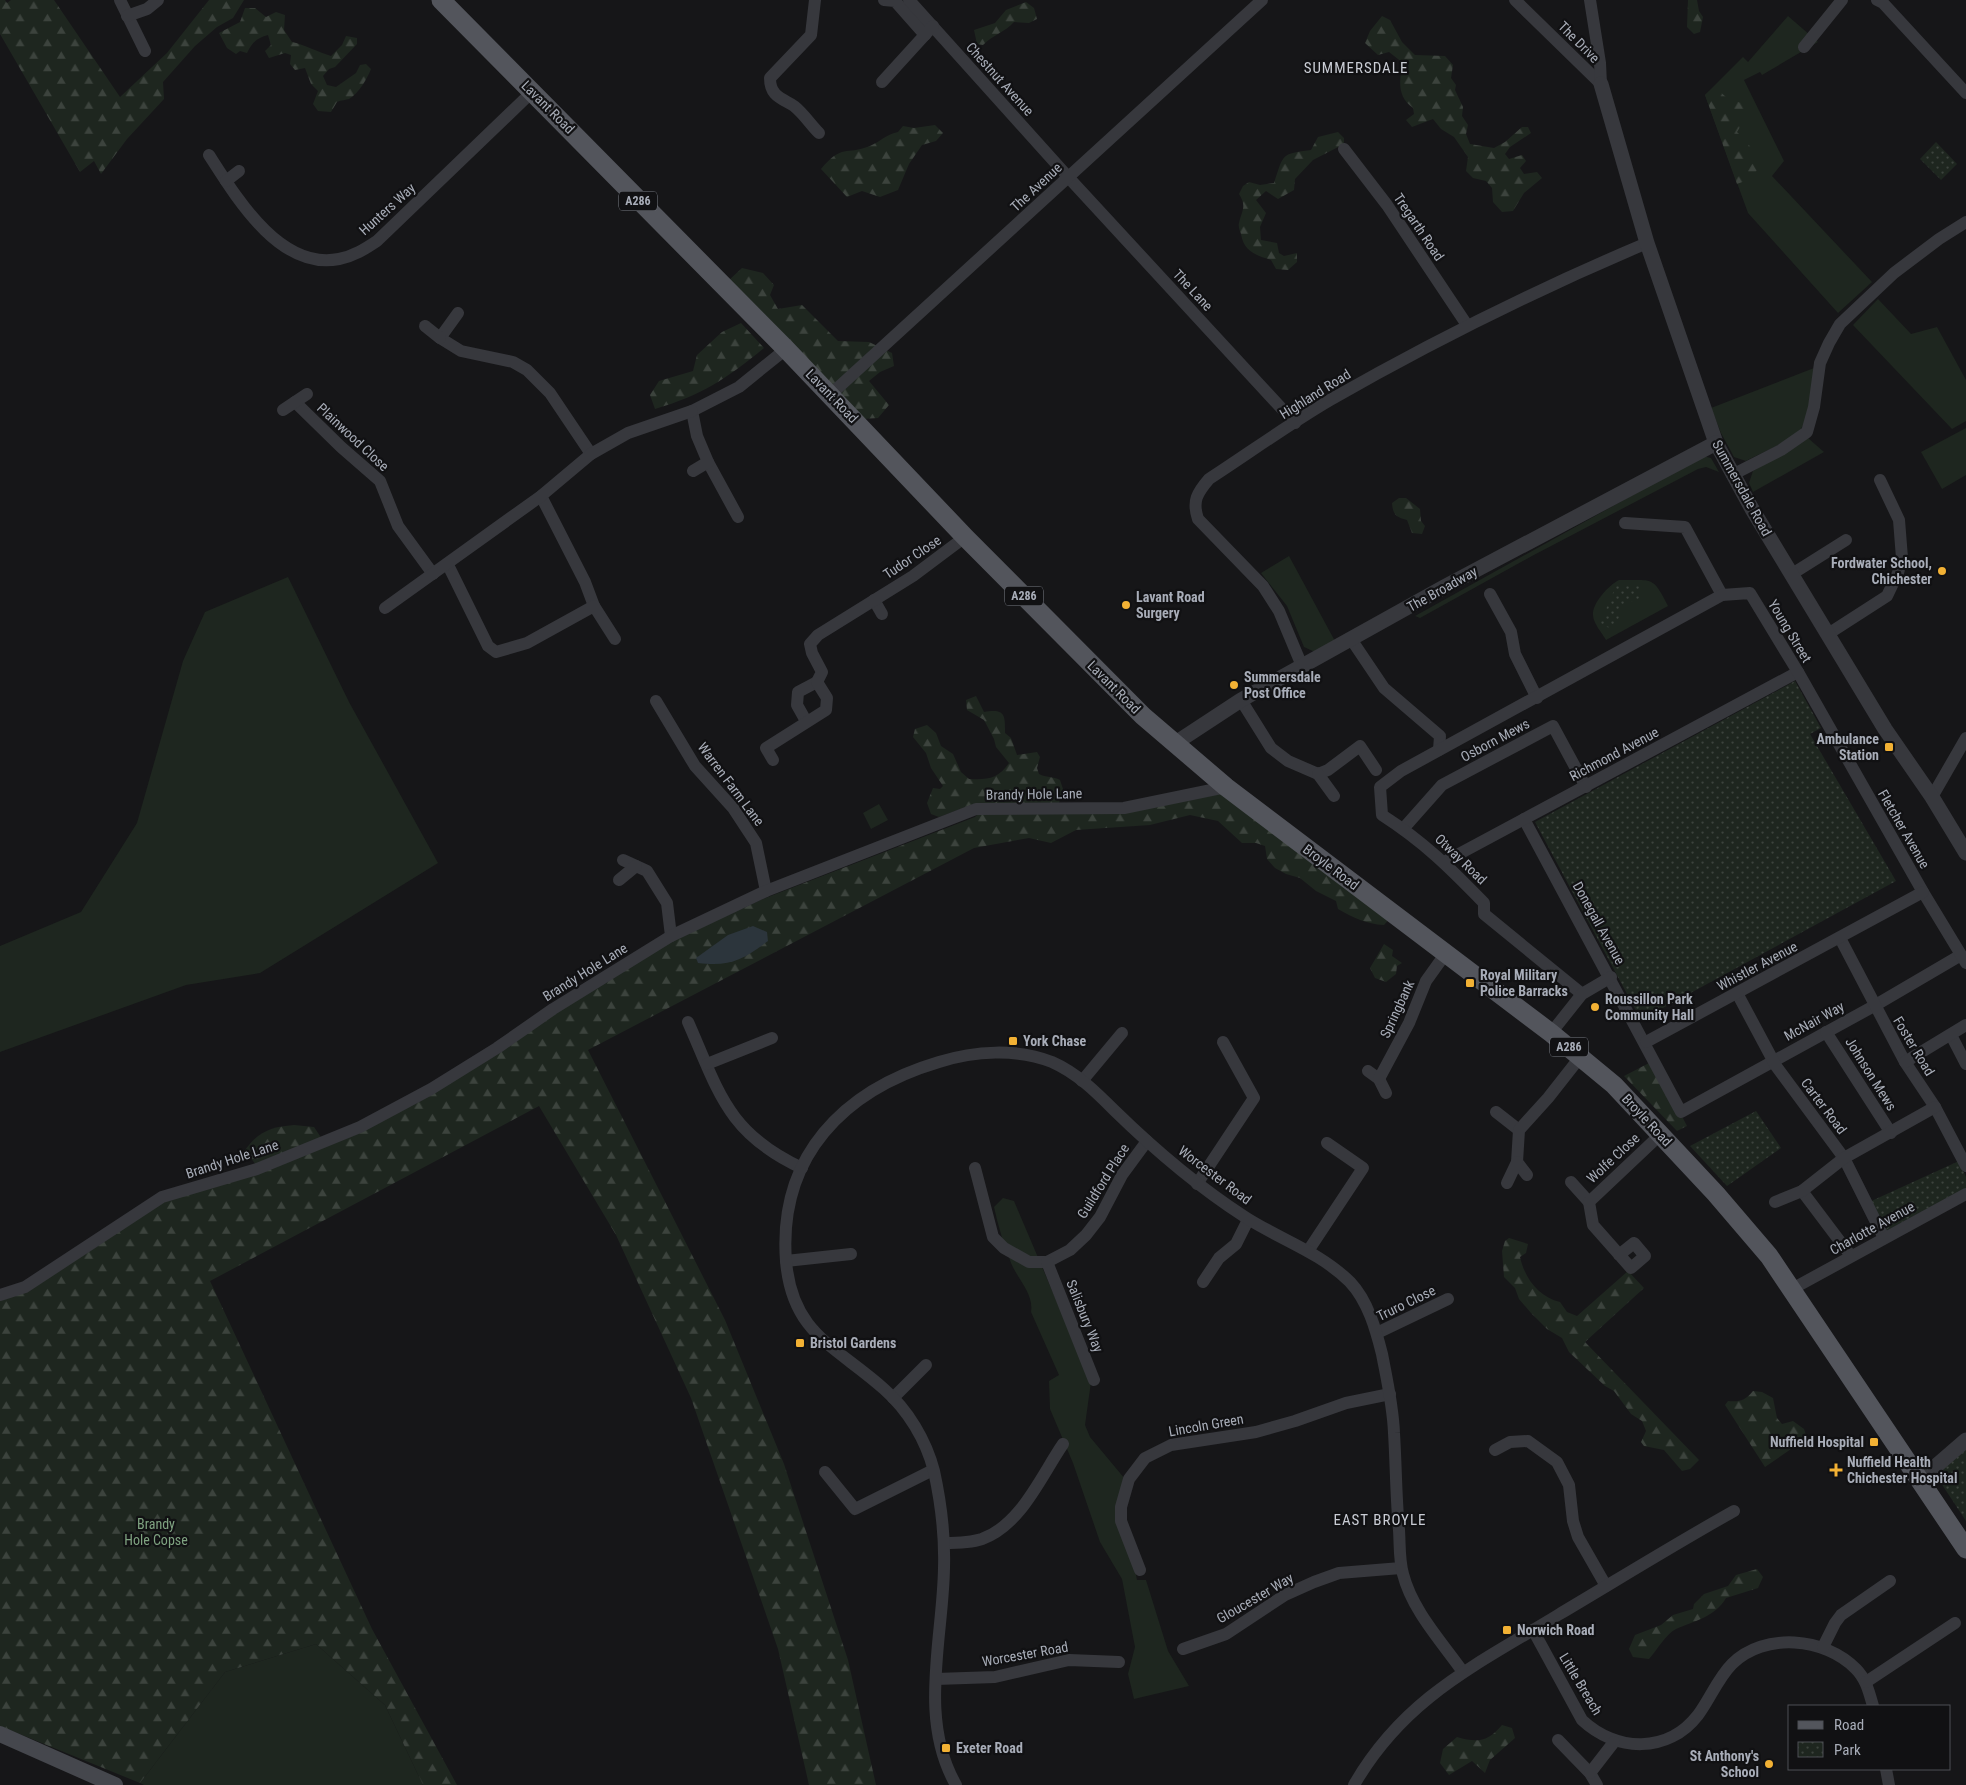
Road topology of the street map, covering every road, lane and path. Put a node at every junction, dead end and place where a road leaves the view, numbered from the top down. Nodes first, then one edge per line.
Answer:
1 (120, 0) edge
2 (158, 0) edge
3 (442, 0) edge
4 (815, 0) edge
5 (884, 0) edge
6 (909, 0) edge
7 (1262, 0) edge
8 (1515, 0) edge
9 (1590, 0) edge
10 (1842, 0) edge
11 (1877, 0) edge
12 (127, 16) junction
13 (929, 31) junction
14 (1804, 47) dead end
15 (145, 51) dead end
16 (882, 82) dead end
17 (1600, 84) junction
18 (532, 92) junction
19 (1966, 93) edge
20 (818, 133) dead end
21 (209, 155) dead end
22 (1344, 156) dead end
23 (239, 171) dead end
24 (1069, 178) junction
25 (226, 181) junction
26 (1966, 222) edge
27 (1647, 243) junction
28 (458, 313) dead end
29 (1467, 325) junction
30 (425, 326) dead end
31 (440, 338) junction
32 (786, 348) junction
33 (307, 394) dead end
34 (830, 395) junction
35 (295, 402) junction
36 (284, 410) dead end
37 (692, 411) junction
38 (1295, 423) junction
39 (1716, 443) junction
40 (591, 454) junction
41 (708, 462) junction
42 (693, 471) dead end
43 (1732, 475) junction
44 (1880, 480) dead end
45 (541, 496) junction
46 (738, 517) dead end
47 (1625, 523) dead end
48 (965, 537) junction
49 (1846, 540) dead end
50 (448, 565) junction
51 (433, 574) junction
52 (1792, 574) junction
53 (1490, 594) dead end
54 (1722, 594) junction
55 (874, 600) junction
56 (594, 606) junction
57 (385, 608) dead end
58 (882, 614) dead end
59 (1828, 634) junction
60 (1350, 639) junction
61 (615, 640) dead end
62 (1302, 666) junction
63 (1798, 672) junction
64 (817, 682) junction
65 (1537, 698) junction
66 (1241, 700) junction
67 (656, 701) dead end
68 (1818, 709) joint
69 (806, 721) junction
70 (1966, 738) edge
71 (1174, 744) junction
72 (1439, 750) junction
73 (773, 760) dead end
74 (1376, 770) dead end
75 (1318, 774) junction
76 (1226, 787) junction
77 (1586, 787) junction
78 (1334, 796) dead end
79 (1932, 797) junction
80 (1524, 819) junction
81 (1403, 829) junction
82 (1966, 853) edge
83 (623, 860) dead end
84 (1444, 862) junction
85 (636, 866) junction
86 (619, 880) dead end
87 (766, 891) junction
88 (1923, 892) junction
89 (671, 936) junction
90 (1840, 938) junction
91 (1446, 953) junction
92 (1963, 959) edge
93 (1611, 978) junction
94 (1582, 994) junction
95 (1737, 994) junction
96 (1874, 1006) junction
97 (688, 1022) dead end
98 (1966, 1025) edge
99 (1826, 1032) junction
100 (1122, 1033) dead end
101 (1551, 1033) junction
102 (1951, 1035) junction
103 (772, 1038) dead end
104 (1223, 1042) dead end
105 (1646, 1042) junction
106 (1581, 1056) junction
107 (1774, 1061) junction
108 (1905, 1062) junction
109 (707, 1064) junction
110 (1966, 1064) edge
111 (1368, 1071) dead end
112 (1379, 1079) junction
113 (1082, 1080) junction
114 (1386, 1093) dead end
115 (1935, 1107) junction
116 (1496, 1112) dead end
117 (1519, 1130) junction
118 (1891, 1133) junction
119 (1661, 1134) junction
120 (1147, 1141) junction
121 (1327, 1143) dead end
122 (1844, 1158) junction
123 (1517, 1162) junction
124 (1966, 1166) edge
125 (802, 1168) junction
126 (975, 1168) dead end
127 (1526, 1175) dead end
128 (1571, 1182) dead end
129 (1507, 1183) dead end
130 (1197, 1184) junction
131 (1802, 1191) junction
132 (1966, 1194) edge
133 (1589, 1202) junction
134 (1775, 1202) dead end
135 (1248, 1220) junction
136 (1884, 1238) junction
137 (1308, 1251) junction
138 (851, 1254) dead end
139 (1619, 1255) dead end
140 (1851, 1256) junction
141 (786, 1261) junction
142 (1047, 1262) junction
143 (1202, 1282) dead end
144 (1792, 1289) junction
145 (0, 1295) edge
146 (1448, 1299) dead end
147 (1377, 1333) junction
148 (926, 1365) dead end
149 (1094, 1380) dead end
150 (1390, 1394) junction
151 (893, 1398) junction
152 (1966, 1440) edge
153 (1062, 1444) dead end
154 (1495, 1450) dead end
155 (933, 1470) junction
156 (825, 1472) dead end
157 (1917, 1478) junction
158 (1734, 1511) dead end
159 (944, 1543) junction
160 (1966, 1549) edge
161 (1401, 1568) junction
162 (1140, 1570) dead end
163 (1890, 1581) dead end
164 (1606, 1586) junction
165 (1956, 1623) dead end
166 (1532, 1630) junction
167 (1824, 1647) junction
168 (1183, 1650) dead end
169 (1119, 1662) dead end
170 (1463, 1672) junction
171 (936, 1679) junction
172 (1866, 1682) junction
173 (1872, 1705) edge
174 (0, 1734) edge
175 (1558, 1740) dead end
176 (1614, 1742) junction
177 (1886, 1770) edge
178 (1590, 1773) junction
179 (115, 1785) edge
180 (956, 1785) edge
181 (1354, 1785) edge
182 (1597, 1785) edge
183 (1889, 1785) edge

1 - 12 street
2 - 12 street
3 - 18 main road, Lavant Road / A286
4 - 20 street
5 - 13 street
6 - 13 street, Chestnut Avenue
7 - 24 street, The Avenue
8 - 17 street, The Drive
9 - 17 street
10 - 14 street
11 - 19 street
12 - 15 street
13 - 16 street
13 - 24 street, Chestnut Avenue
17 - 27 street, Summersdale Road
18 - 25 street, Hunters Way
18 - 32 main road, Lavant Road / A286
21 - 25 street, Hunters Way
22 - 29 street, Tregarth Road
23 - 25 street
24 - 34 street, The Avenue
24 - 38 street, The Lane
26 - 43 street
27 - 29 street, Highland Road
27 - 39 street, Summersdale Road
28 - 31 street
29 - 38 street, Highland Road
30 - 31 street
31 - 40 street
32 - 34 main road, Lavant Road / A286
32 - 37 street
33 - 35 street
34 - 48 main road, Lavant Road / A286
35 - 36 street
35 - 51 street, Plainwood Close
37 - 40 street
37 - 41 street
38 - 62 street, Highland Road
39 - 43 street, Summersdale Road
39 - 60 street, The Broadway
40 - 45 street
41 - 42 street
41 - 46 street
43 - 52 street, Summersdale Road
44 - 59 street
45 - 50 street
45 - 56 street
47 - 54 street
48 - 55 street, Tudor Close
48 - 71 main road, Lavant Road / A286
49 - 52 street
50 - 51 street
50 - 56 street
51 - 57 street
52 - 59 street, Summersdale Road
53 - 65 street
54 - 63 street, Young Street
54 - 65 street, Otway Road
55 - 58 street
55 - 64 street, Tudor Close
56 - 61 street
59 - 79 street, Summersdale Road
60 - 62 street, The Broadway
60 - 72 street
62 - 66 street, The Broadway
63 - 68 street, Young Street
63 - 77 street, Richmond Avenue
64 - 69 street
64 - 69 street, Tudor Close
65 - 72 street, Otway Road
66 - 71 street, The Broadway
66 - 75 street
67 - 87 street, Warren Farm Lane
68 - 88 street, Fletcher Avenue
69 - 73 street, Tudor Close
70 - 79 street
71 - 76 main road, Lavant Road / A286
72 - 81 street, Otway Road
74 - 75 street
75 - 78 street
76 - 87 street, Brandy Hole Lane
76 - 91 main road, Broyle Road / A286
77 - 80 street, Richmond Avenue
77 - 81 street, Osborn Mews
79 - 82 street, Summersdale Road
80 - 84 street, Richmond Avenue
80 - 93 street, Donegall Avenue
81 - 84 street, Otway Road
83 - 85 street
84 - 94 street, Otway Road
85 - 86 street
85 - 89 street
87 - 89 street, Brandy Hole Lane
88 - 90 street, Whistler Avenue
88 - 92 street, Fletcher Avenue
89 - 145 street, Brandy Hole Lane
90 - 95 street, Whistler Avenue
90 - 96 street, Foster Road
91 - 101 main road, Broyle Road / A286
91 - 112 street, Springbank
92 - 96 street, McNair Way
93 - 94 street
93 - 105 street, Donegall Avenue
94 - 101 street
95 - 105 street, Whistler Avenue
95 - 107 street, Carter Road
96 - 99 street, McNair Way
96 - 108 street, Foster Road
97 - 109 street
98 - 102 street
99 - 107 street, McNair Way
99 - 118 street, Johnson Mews
100 - 113 street
101 - 106 main road, Broyle Road / A286
102 - 108 street
102 - 110 street
103 - 109 street
104 - 130 street
105 - 107 street, McNair Way
106 - 117 street
106 - 119 main road, Broyle Road / A286
107 - 122 street, Carter Road
108 - 115 street, Foster Road
109 - 125 street
111 - 112 street
112 - 114 street
113 - 120 street, Worcester Road
113 - 125 street, Worcester Road
115 - 118 street, Johnson Mews
115 - 124 street, Foster Road
116 - 117 street
117 - 123 street
118 - 122 street, Johnson Mews
119 - 133 street, Wolfe Close
119 - 144 main road, Broyle Road / A286
120 - 130 street, Worcester Road
120 - 142 street, Guildford Place
121 - 137 street
122 - 131 street, Johnson Mews
122 - 136 street, Carter Road
123 - 127 street
123 - 129 street
125 - 141 street, Worcester Road
126 - 142 street
128 - 133 street
130 - 135 street, Worcester Road
131 - 134 street, Johnson Mews
131 - 140 street
132 - 136 street, Charlotte Avenue
133 - 139 street, Wolfe Close
135 - 137 street, Worcester Road
135 - 143 street
136 - 140 street, Charlotte Avenue
137 - 147 street, Worcester Road
138 - 141 street
140 - 144 street, Charlotte Avenue
141 - 151 street, Worcester Road
142 - 149 street, Salisbury Way
144 - 157 main road, Broyle Road / A286
146 - 147 street, Truro Close
147 - 150 street, Worcester Road
148 - 151 street
150 - 161 street, Worcester Road
150 - 162 street, Lincoln Green
151 - 155 street, Worcester Road
152 - 157 street
153 - 159 street
154 - 164 street
155 - 156 street
155 - 159 street, Worcester Road
157 - 160 main road, Broyle Road / A286
158 - 164 street
159 - 171 street, Worcester Road
161 - 168 street, Gloucester Way
161 - 170 street, Worcester Road
163 - 167 street
164 - 166 street
165 - 172 street
166 - 170 street
166 - 176 street, Little Breach
167 - 172 street, Little Breach
167 - 176 street, Little Breach
169 - 171 street, Worcester Road
170 - 181 street
171 - 180 street, Worcester Road
172 - 173 street, Little Breach
174 - 179 main road
175 - 178 street
176 - 178 street
177 - 183 street
178 - 182 street

